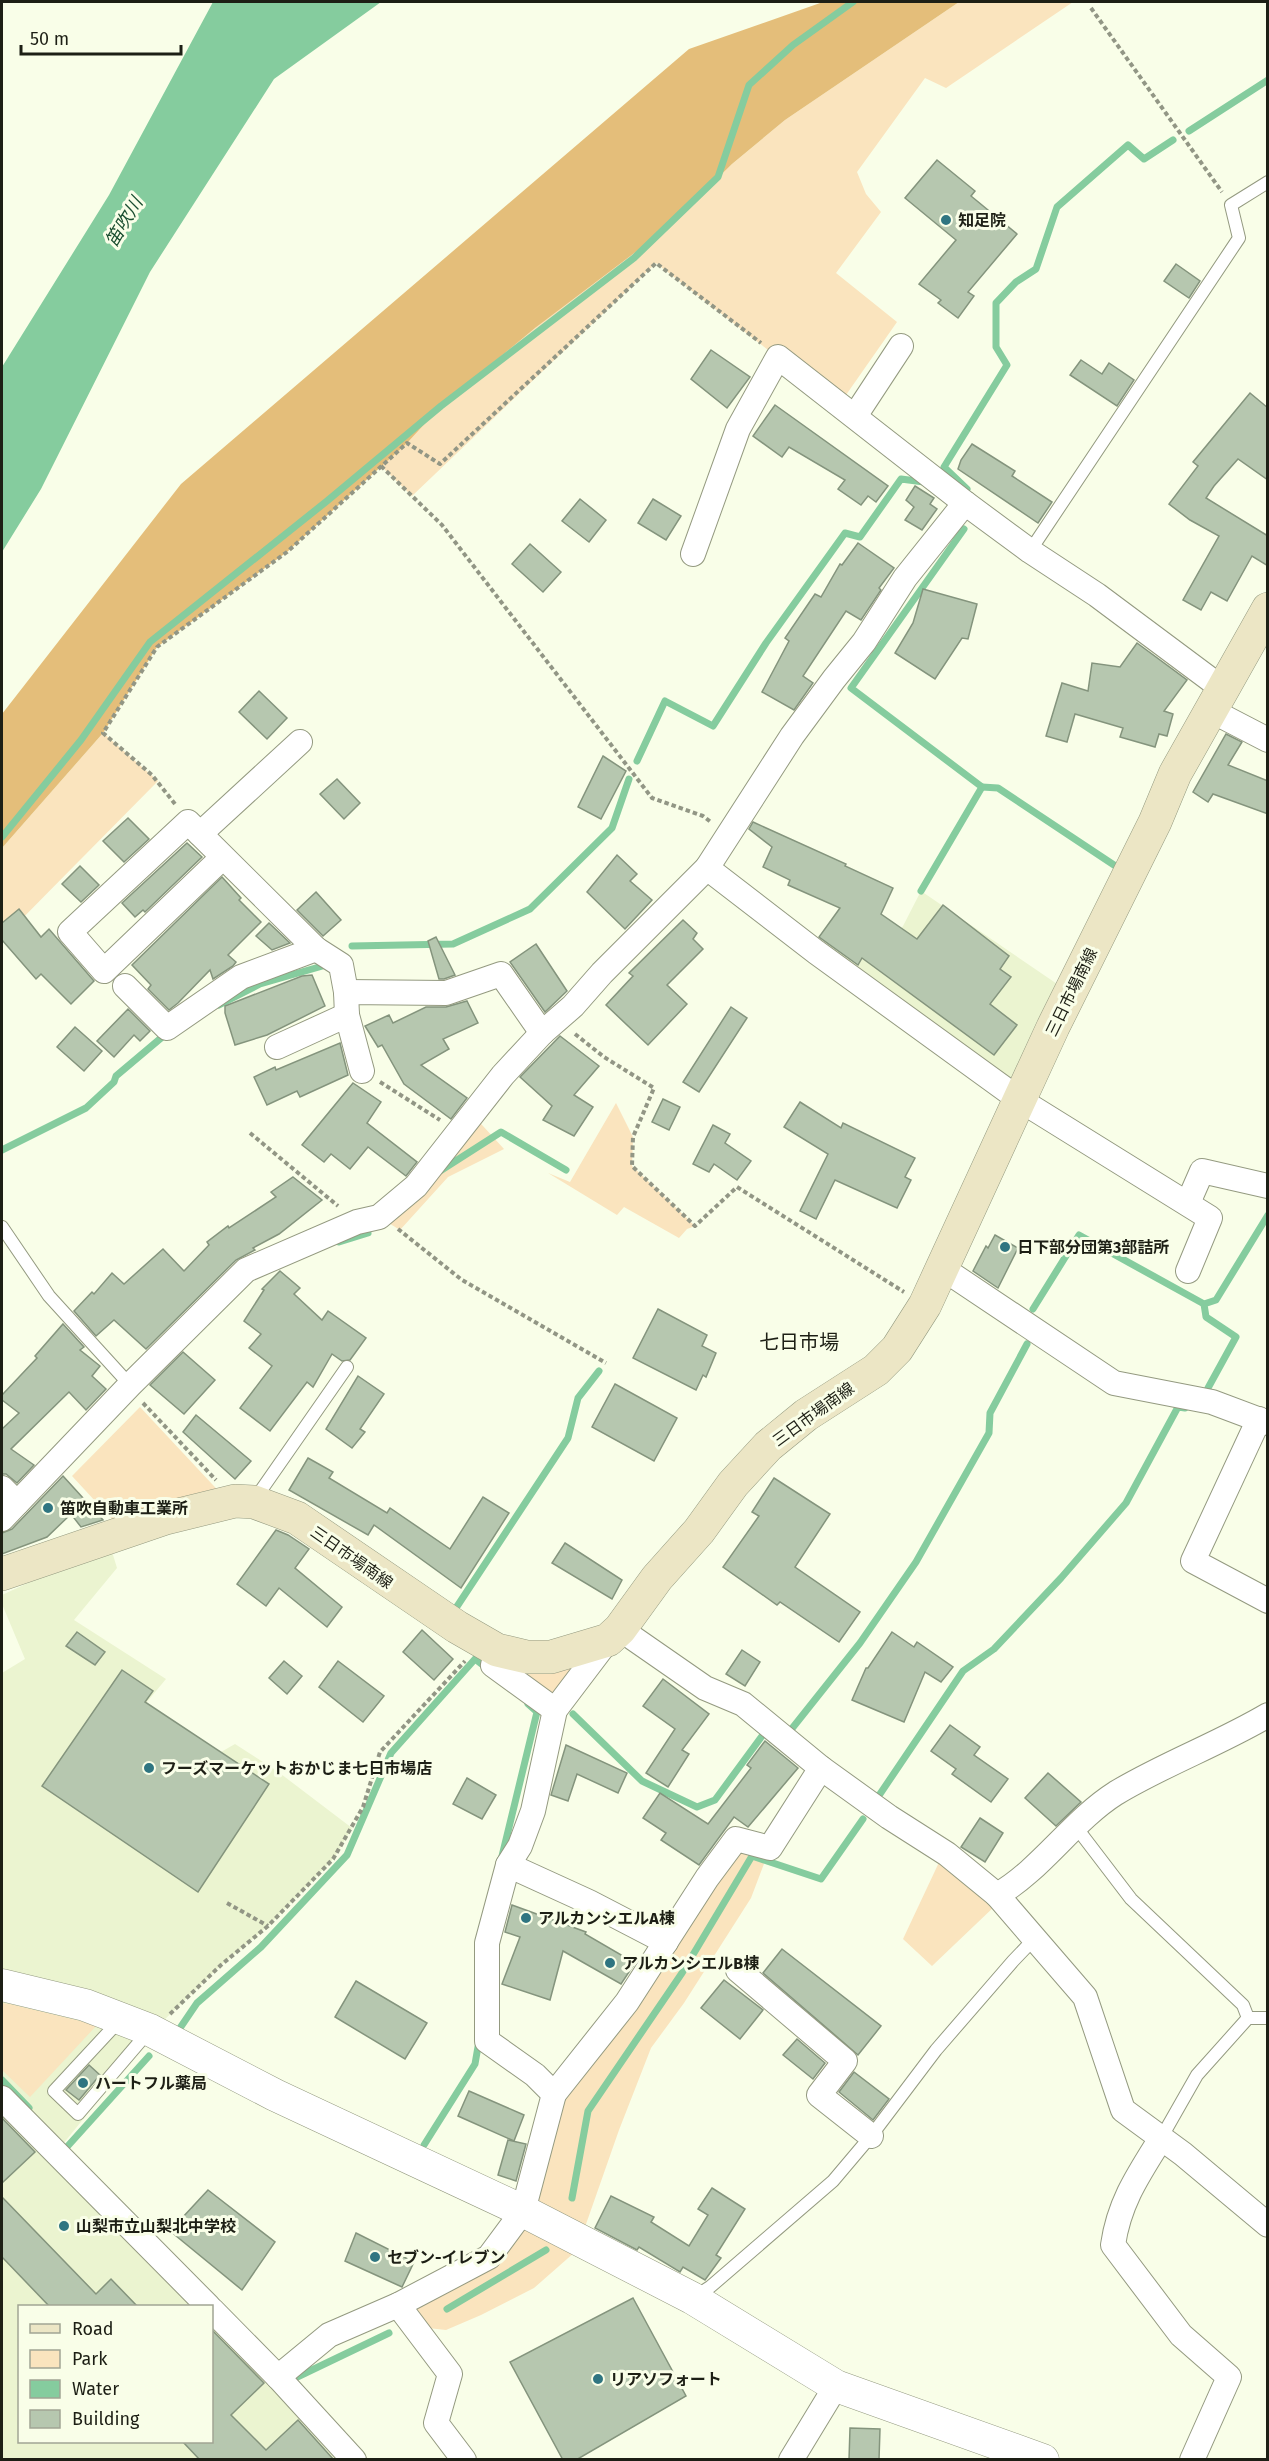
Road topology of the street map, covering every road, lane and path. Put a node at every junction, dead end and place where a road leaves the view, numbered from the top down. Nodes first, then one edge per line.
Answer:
1 (1090, 8) dead end
2 (1268, 182) edge
3 (1231, 205) junction
4 (901, 346) dead end
5 (778, 357) junction
6 (855, 416) junction
7 (381, 466) junction
8 (965, 502) junction
9 (1030, 551) junction
10 (693, 554) dead end
11 (1268, 609) edge
12 (1218, 700) junction
13 (1268, 740) edge
14 (300, 742) dead end
15 (194, 828) junction
16 (730, 836) junction
17 (222, 858) junction
18 (707, 868) junction
19 (316, 949) junction
20 (125, 986) dead end
21 (347, 1004) junction
22 (550, 1026) junction
23 (277, 1047) dead end
24 (362, 1071) joint
25 (1020, 1100) junction
26 (458, 1132) junction
27 (250, 1133) dead end
28 (1268, 1186) edge
29 (1188, 1203) junction
30 (368, 1220) junction
31 (2, 1227) edge
32 (942, 1268) junction
33 (1188, 1271) dead end
34 (925, 1305) junction
35 (606, 1363) dead end
36 (347, 1367) dead end
37 (135, 1392) junction
38 (1263, 1421) edge
39 (244, 1502) junction
40 (7, 1503) edge
41 (2, 1574) edge
42 (1268, 1601) edge
43 (614, 1635) junction
44 (489, 1646) junction
45 (555, 1710) junction
46 (1268, 1715) edge
47 (821, 1768) junction
48 (1076, 1827) junction
49 (508, 1865) junction
50 (997, 1895) junction
51 (227, 1903) dead end
52 (268, 1926) junction
53 (1035, 1938) junction
54 (666, 1942) junction
55 (738, 1970) dead end
56 (2, 1985) edge
57 (121, 2018) junction
58 (1248, 2018) junction
59 (1268, 2018) edge
60 (152, 2031) junction
61 (554, 2094) junction
62 (2, 2098) edge
63 (871, 2136) junction
64 (1161, 2140) junction
65 (523, 2211) junction
66 (1268, 2225) edge
67 (692, 2298) junction
68 (207, 2305) edge
69 (398, 2305) junction
70 (213, 2311) edge
71 (278, 2377) junction
72 (836, 2386) junction
73 (354, 2460) edge
74 (464, 2460) edge
75 (791, 2460) edge
76 (1043, 2460) edge
77 (1192, 2460) edge

1 - 3 path
2 - 3 lane
3 - 9 lane
4 - 6 street
5 - 6 street
5 - 7 path
5 - 10 street
6 - 8 street
7 - 15 path
7 - 16 path
8 - 9 street
8 - 16 street
9 - 12 street
11 - 12 main road, 三日市場南線
12 - 13 street
12 - 25 main road, 三日市場南線
14 - 15 street
15 - 17 street
15 - 17 street
16 - 18 street
17 - 19 street
18 - 22 street
18 - 25 street
19 - 20 street
19 - 21 street
21 - 22 street
21 - 23 street
21 - 24 street
22 - 26 street
22 - 34 path
24 - 26 path
25 - 29 street
25 - 32 main road, 三日市場南線
26 - 30 street
27 - 30 path
28 - 29 street
29 - 33 street
30 - 35 path
30 - 37 street
31 - 37 lane
32 - 34 main road, 三日市場南線
32 - 38 street
34 - 43 main road, 三日市場南線
36 - 39 lane
37 - 39 path
37 - 40 street
38 - 42 street
39 - 41 main road
39 - 44 main road, 三日市場南線
43 - 44 main road, 三日市場南線
43 - 45 street
43 - 47 street
44 - 45 street
44 - 52 path
45 - 49 street
46 - 48 street
47 - 50 street
47 - 54 street
48 - 50 street
48 - 58 lane
49 - 54 street
49 - 61 street
50 - 53 street
51 - 52 path
52 - 60 path
53 - 63 lane
53 - 64 street
54 - 61 street
55 - 63 street
56 - 57 street
57 - 60 street
57 - 60 lane
58 - 59 lane
58 - 64 lane
60 - 65 street
61 - 65 street
62 - 68 street
63 - 67 lane
64 - 66 street
64 - 77 street
65 - 67 street
65 - 69 street
67 - 72 street
69 - 71 street
69 - 74 street
70 - 71 street
71 - 73 street
72 - 75 street
72 - 76 street

